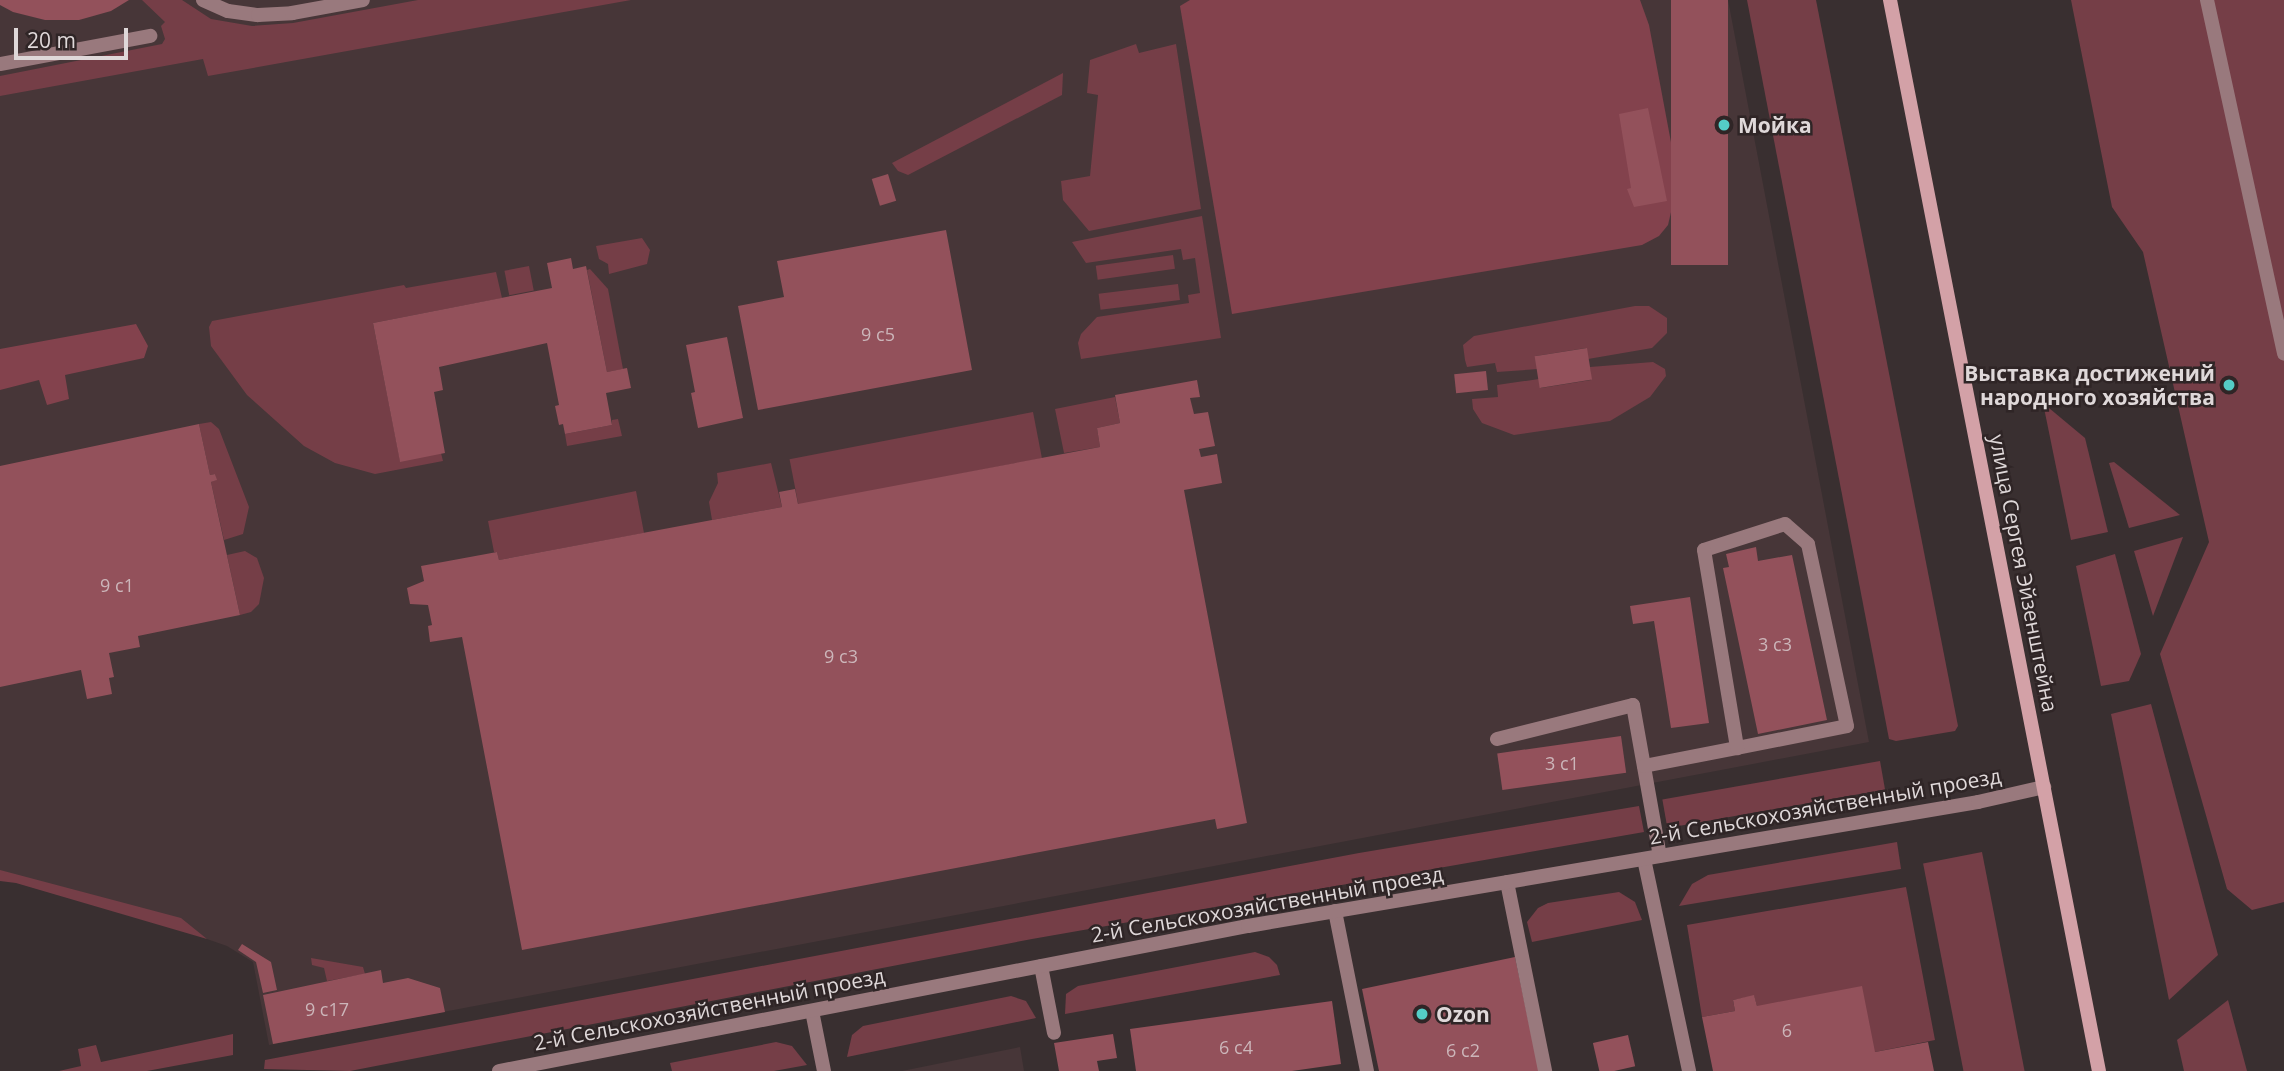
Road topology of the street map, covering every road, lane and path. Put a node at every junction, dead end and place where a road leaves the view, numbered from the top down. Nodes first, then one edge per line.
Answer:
1 (203, 0) edge
2 (363, 0) edge
3 (1890, 0) edge
4 (2207, 0) edge
5 (150, 36) dead end
6 (0, 65) edge
7 (2284, 354) edge
8 (1497, 739) dead end
9 (1737, 748) junction
10 (1644, 766) junction
11 (2043, 787) junction
12 (1660, 856) junction
13 (1644, 859) junction
14 (1507, 882) junction
15 (1335, 911) junction
16 (1041, 966) junction
17 (812, 1011) junction
18 (1054, 1033) dead end
19 (525, 1069) edge
20 (499, 1071) edge
21 (824, 1071) edge
22 (1367, 1071) edge
23 (1545, 1071) edge
24 (1689, 1071) edge
25 (2099, 1071) edge

1 - 2 street
3 - 11 main road, улица Сергея Эйзенштейна
4 - 7 street
5 - 6 street
8 - 10 street
9 - 9 street
9 - 10 street
10 - 12 street
11 - 12 street, 2-й Сельскохозяйственный проезд
11 - 25 main road, улица Сергея Эйзенштейна
12 - 13 street, 2-й Сельскохозяйственный проезд
13 - 14 street, 2-й Сельскохозяйственный проезд
13 - 24 street
14 - 15 street, 2-й Сельскохозяйственный проезд
14 - 23 street
15 - 16 street, 2-й Сельскохозяйственный проезд
15 - 22 street
16 - 17 street, 2-й Сельскохозяйственный проезд
16 - 18 street
17 - 19 street, 2-й Сельскохозяйственный проезд
17 - 21 street
19 - 20 street, 2-й Сельскохозяйственный проезд

